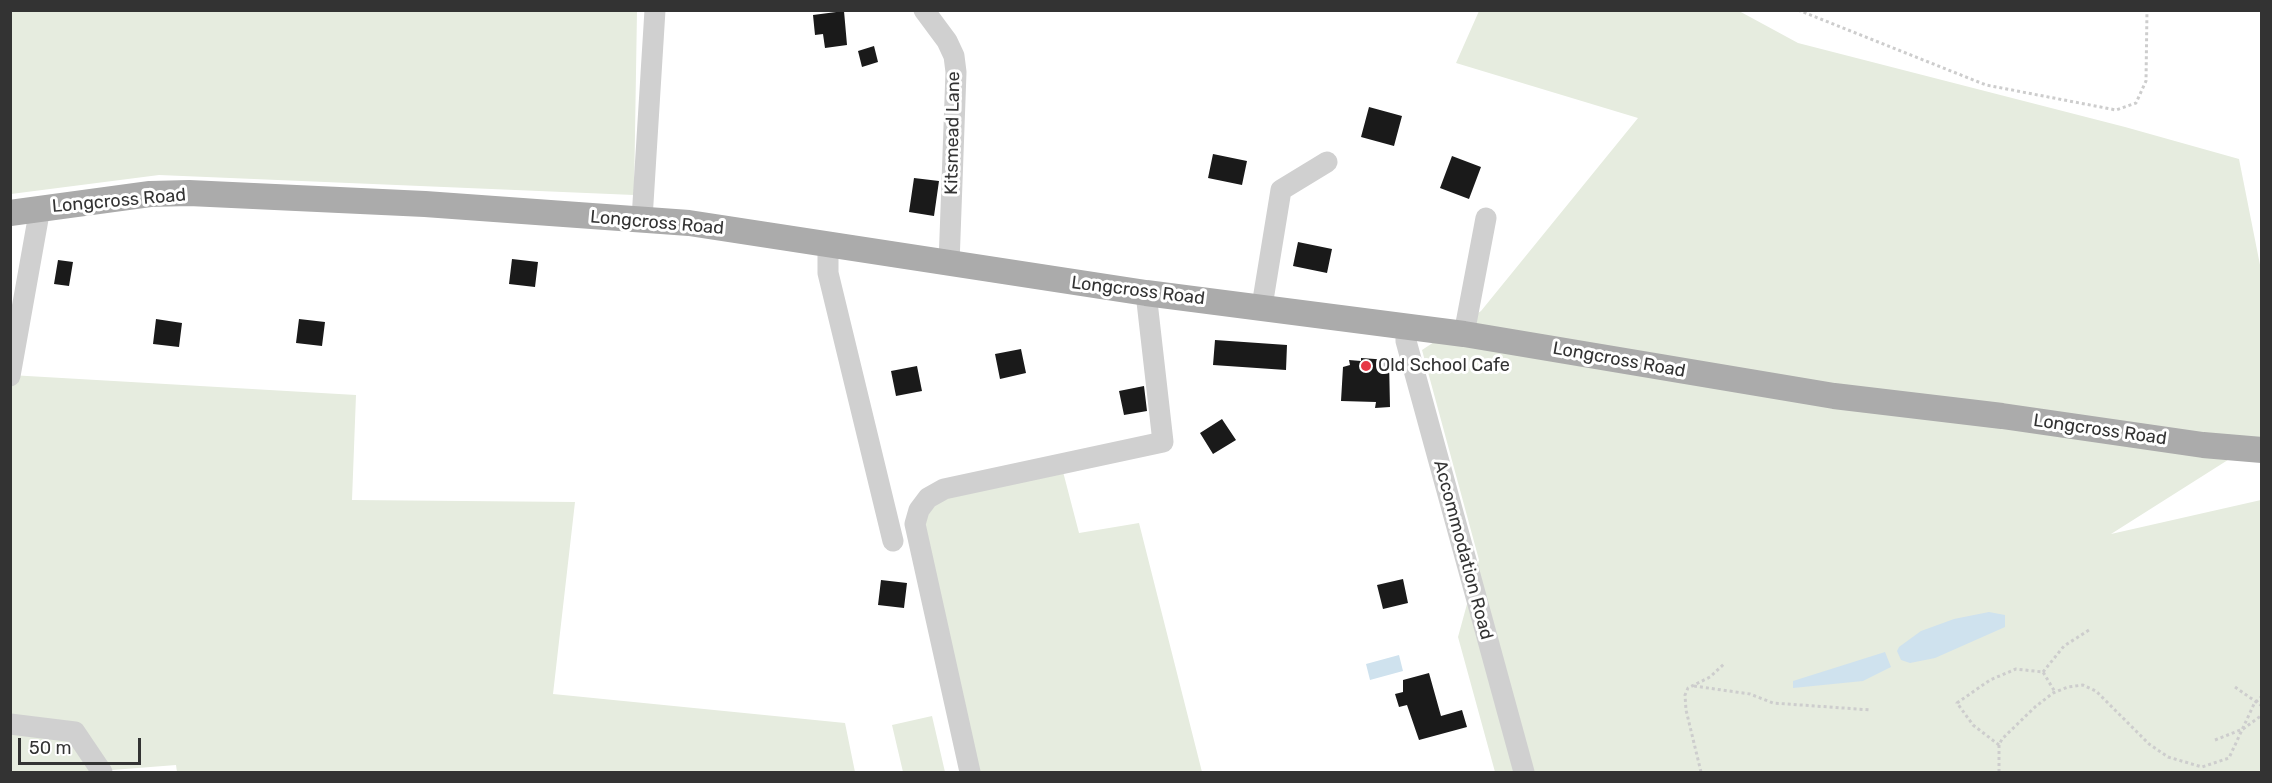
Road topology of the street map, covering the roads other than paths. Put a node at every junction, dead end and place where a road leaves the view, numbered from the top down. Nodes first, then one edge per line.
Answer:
1 (655, 10) edge
2 (924, 10) edge
3 (1327, 162) dead end
4 (40, 208) junction
5 (10, 213) edge
6 (1486, 218) dead end
7 (642, 219) junction
8 (828, 247) junction
9 (949, 264) junction
10 (1146, 293) junction
11 (1262, 306) junction
12 (1406, 326) junction
13 (1464, 334) junction
14 (10, 376) edge
15 (2262, 450) edge
16 (893, 542) dead end
17 (10, 724) edge
18 (102, 772) edge
19 (970, 772) edge
20 (1524, 772) edge

1 - 7 street
2 - 9 street, Kitsmead Lane
3 - 11 street
4 - 5 main road, Longcross Road
4 - 7 main road, Longcross Road
4 - 14 street
6 - 13 street
7 - 8 main road, Longcross Road
8 - 9 main road, Longcross Road
8 - 16 street
9 - 10 main road, Longcross Road
10 - 11 main road, Longcross Road
10 - 19 street
11 - 12 main road, Longcross Road
12 - 13 main road, Longcross Road
12 - 20 street, Accommodation Road
13 - 15 main road, Longcross Road
17 - 18 street

